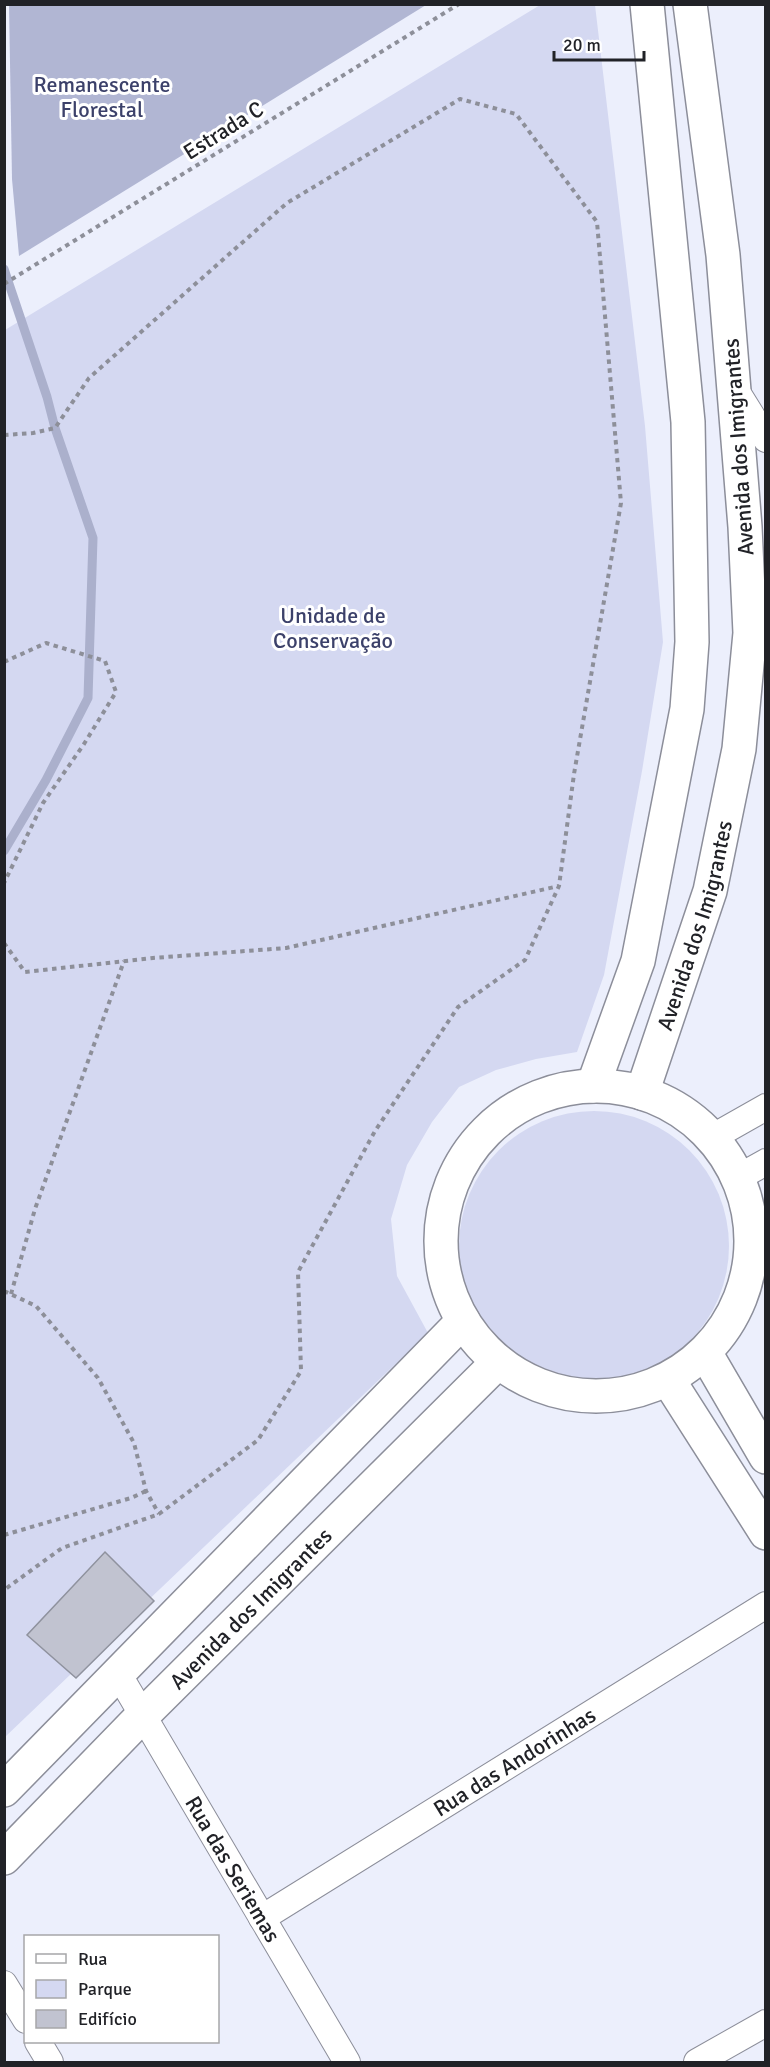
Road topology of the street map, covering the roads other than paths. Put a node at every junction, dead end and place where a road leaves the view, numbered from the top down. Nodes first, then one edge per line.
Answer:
1 (647, 4) edge
2 (690, 4) edge
3 (735, 388) junction
4 (738, 422) junction
5 (688, 423) junction
6 (765, 439) edge
7 (593, 1086) junction
8 (642, 1093) junction
9 (765, 1107) edge
10 (712, 1137) junction
11 (752, 1170) edge
12 (463, 1321) junction
13 (706, 1354) junction
14 (498, 1362) junction
15 (669, 1381) junction
16 (765, 1457) edge
17 (765, 1533) edge
18 (765, 1605) edge
19 (118, 1675) junction
20 (142, 1716) junction
21 (4, 1790) edge
22 (4, 1858) edge
23 (262, 1918) junction
24 (4, 1984) edge
25 (24, 2017) edge
26 (765, 2023) edge
27 (39, 2043) edge
28 (50, 2062) edge
29 (347, 2062) edge
30 (697, 2062) edge

1 - 5 street, Avenida dos Imigrantes
2 - 3 street, Avenida dos Imigrantes
3 - 4 street, Avenida dos Imigrantes
3 - 6 street
4 - 5 street
4 - 8 street, Avenida dos Imigrantes
5 - 7 street, Avenida dos Imigrantes
7 - 8 street
7 - 12 street
8 - 10 street
9 - 10 street
10 - 11 street
11 - 13 street
12 - 14 street
12 - 19 street, Avenida dos Imigrantes
13 - 15 street
13 - 16 street
14 - 15 street
14 - 20 street, Avenida dos Imigrantes
15 - 17 street
18 - 23 street, Rua das Andorinhas
19 - 20 street, Rua das Seriemas
19 - 21 street, Avenida dos Imigrantes
20 - 22 street, Avenida dos Imigrantes
20 - 23 street, Rua das Seriemas
23 - 29 street, Rua das Seriemas
24 - 25 street
26 - 30 street
27 - 28 street

